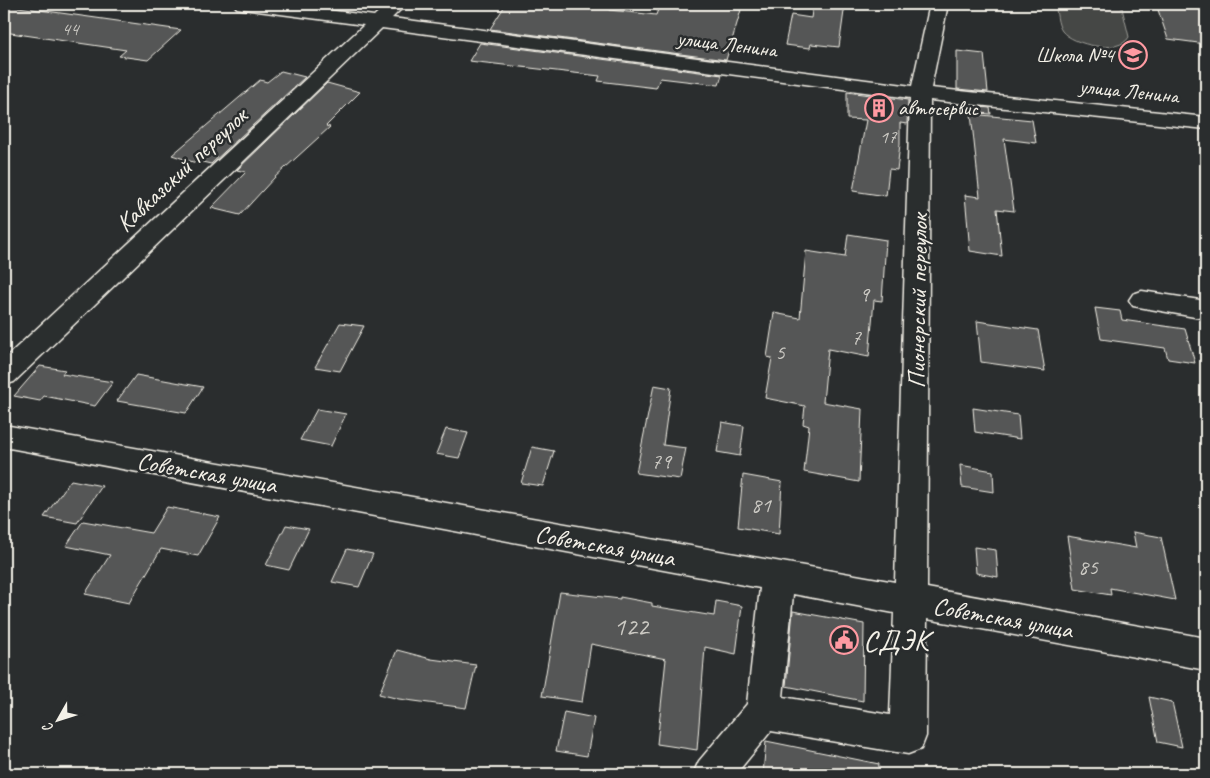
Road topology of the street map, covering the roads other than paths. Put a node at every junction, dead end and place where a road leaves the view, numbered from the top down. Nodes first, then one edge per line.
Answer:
1 (254, 4) edge
2 (398, 4) edge
3 (939, 4) edge
4 (376, 22) junction
5 (920, 93) junction
6 (1206, 123) edge
7 (1142, 300) dead end
8 (1206, 310) edge
9 (4, 375) edge
10 (4, 436) edge
11 (778, 576) junction
12 (912, 601) junction
13 (1206, 654) edge
14 (764, 712) junction
15 (712, 774) edge

1 - 4 street, улица Ленина
2 - 4 street, Кавказский переулок
3 - 5 street, Пионерский переулок
4 - 5 street, улица Ленина
4 - 9 street, Кавказский переулок
5 - 6 street, улица Ленина
5 - 12 street, Пионерский переулок
7 - 8 street
10 - 11 street, Советская улица
11 - 12 street, Советская улица
11 - 14 street
12 - 13 street, Советская улица
12 - 14 street, Пионерский переулок
14 - 15 street

